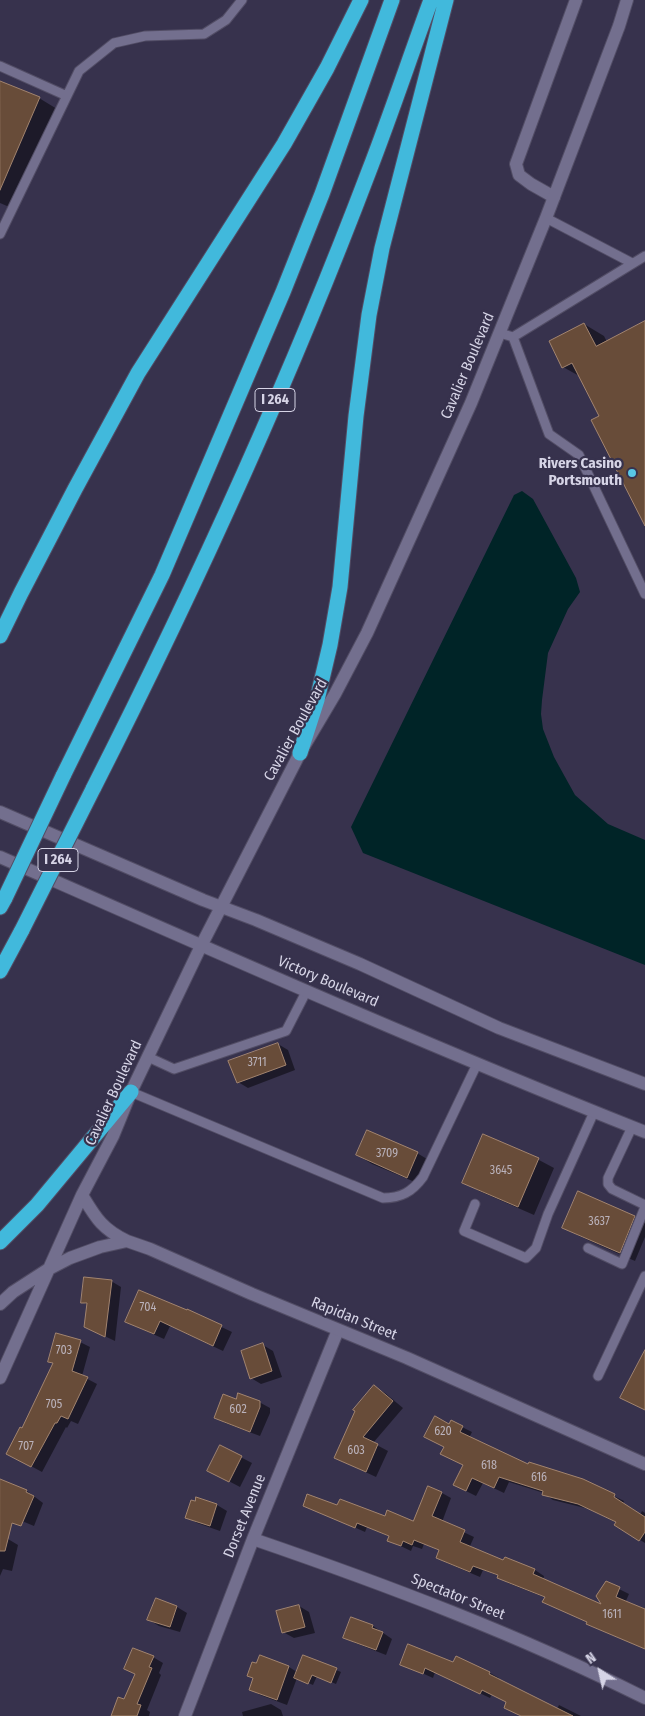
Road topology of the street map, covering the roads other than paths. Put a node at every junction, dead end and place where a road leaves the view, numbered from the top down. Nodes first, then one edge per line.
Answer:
1 (242, 0) edge
2 (361, 0) edge
3 (392, 0) edge
4 (430, 0) edge
5 (446, 0) edge
6 (576, 0) edge
7 (627, 0) edge
8 (0, 66) edge
9 (67, 96) junction
10 (554, 197) junction
11 (546, 218) junction
12 (0, 234) edge
13 (645, 256) edge
14 (632, 263) junction
15 (500, 333) junction
16 (513, 337) junction
17 (645, 594) edge
18 (0, 636) edge
19 (300, 753) junction
20 (0, 812) edge
21 (0, 857) edge
22 (2, 903) edge
23 (221, 907) junction
24 (201, 946) junction
25 (0, 971) edge
26 (307, 990) junction
27 (148, 1057) junction
28 (477, 1064) junction
29 (645, 1084) edge
30 (131, 1092) junction
31 (594, 1112) junction
32 (632, 1127) junction
33 (645, 1132) edge
34 (82, 1196) junction
35 (475, 1204) dead end
36 (645, 1206) edge
37 (127, 1241) junction
38 (0, 1242) edge
39 (588, 1248) dead end
40 (47, 1270) junction
41 (645, 1276) edge
42 (0, 1304) edge
43 (338, 1330) junction
44 (4, 1361) edge
45 (598, 1376) dead end
46 (0, 1378) edge
47 (645, 1464) edge
48 (253, 1539) junction
49 (645, 1698) edge
50 (185, 1716) edge

1 - 9 lane
2 - 18 highway
3 - 22 highway, I 264, bridge
4 - 25 highway, I 264, bridge
5 - 19 highway
6 - 10 street
7 - 10 street, Cavalier Boulevard
8 - 9 lane
9 - 12 lane
10 - 11 street, Cavalier Boulevard
11 - 14 lane
11 - 15 street, Cavalier Boulevard
13 - 14 lane
14 - 16 lane
15 - 16 lane
15 - 19 street, Cavalier Boulevard
16 - 17 lane
19 - 23 street, Cavalier Boulevard
20 - 23 street, Victory Boulevard
21 - 24 street, Victory Boulevard
23 - 24 street, Cavalier Boulevard
23 - 29 street, Victory Boulevard
24 - 26 street, Victory Boulevard
24 - 27 street, Cavalier Boulevard
26 - 27 lane
26 - 28 street, Victory Boulevard
27 - 30 street, Cavalier Boulevard
28 - 30 lane
28 - 31 street, Victory Boulevard
30 - 34 street, Cavalier Boulevard
30 - 38 highway
31 - 32 street, Victory Boulevard
31 - 35 lane
32 - 33 street, Victory Boulevard
32 - 36 lane
34 - 37 street, Rapidan Street
34 - 40 street, Cavalier Boulevard
36 - 39 lane
37 - 40 street
37 - 43 street, Rapidan Street
40 - 42 street
40 - 44 street, Cavalier Boulevard
41 - 45 lane
43 - 47 street, Rapidan Street
43 - 48 street, Dorset Avenue
44 - 46 street, Cavalier Boulevard
48 - 49 street, Spectator Street
48 - 50 street, Dorset Avenue

